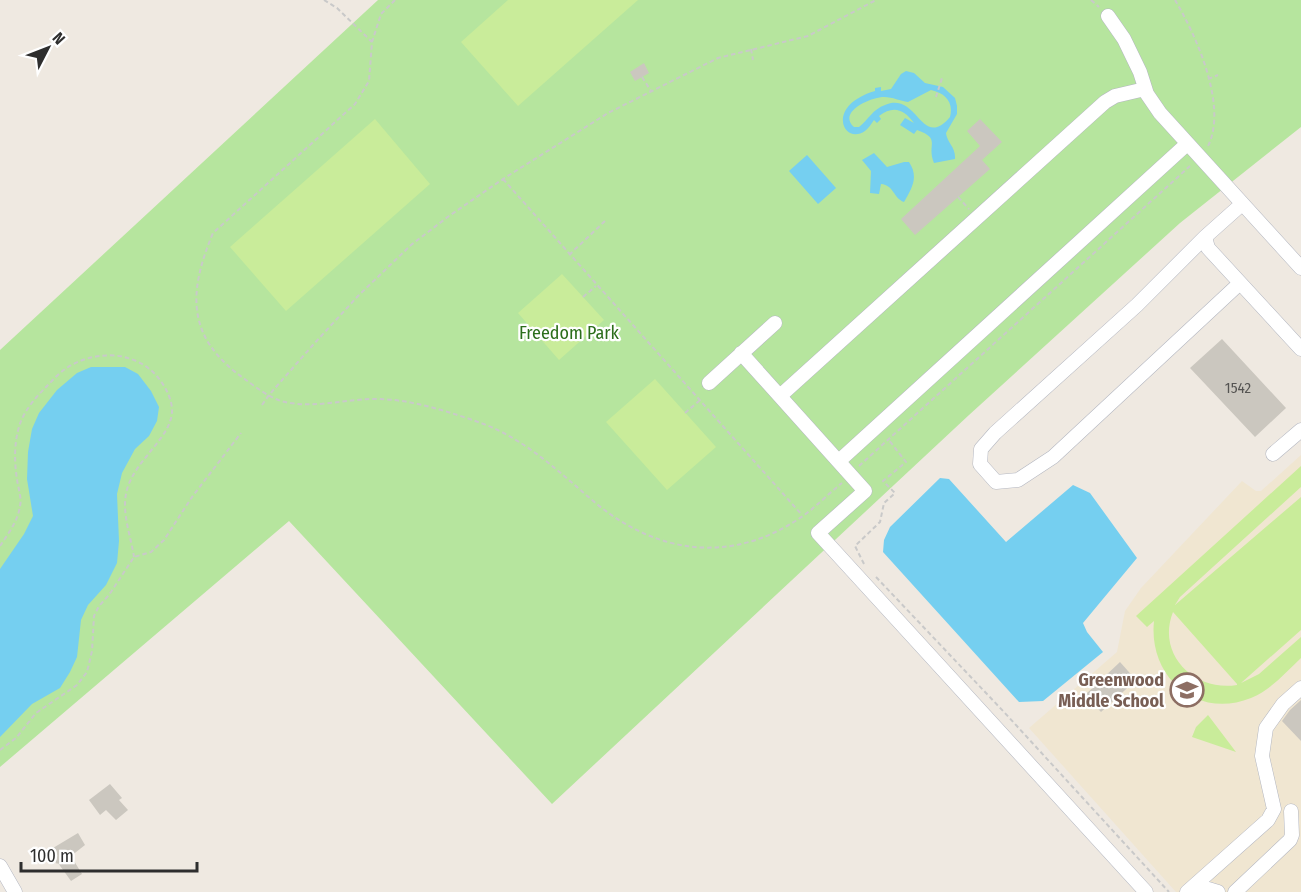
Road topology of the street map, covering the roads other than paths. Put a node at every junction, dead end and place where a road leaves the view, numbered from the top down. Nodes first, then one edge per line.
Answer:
1 (1108, 15) dead end
2 (1145, 89) junction
3 (1187, 144) junction
4 (1242, 204) junction
5 (1206, 243) junction
6 (1301, 268) edge
7 (1240, 283) junction
8 (776, 322) dead end
9 (1301, 349) edge
10 (741, 353) junction
11 (709, 383) dead end
12 (780, 396) junction
13 (1301, 430) edge
14 (1273, 454) dead end
15 (839, 461) junction
16 (1301, 688) edge
17 (1273, 807) junction
18 (1296, 810) edge
19 (0, 866) edge
20 (1191, 888) edge
21 (15, 892) edge
22 (1146, 892) edge
23 (1218, 892) edge
24 (1235, 892) edge

1 - 2 street
2 - 3 street
2 - 12 street
3 - 4 street
3 - 15 street
4 - 5 street
4 - 6 street
5 - 7 street
5 - 7 street
7 - 9 street
8 - 10 street
10 - 11 street
10 - 12 street
12 - 15 street
13 - 14 street
15 - 22 street
16 - 17 street
17 - 18 street
17 - 20 street
18 - 24 street
19 - 21 street
20 - 23 street

